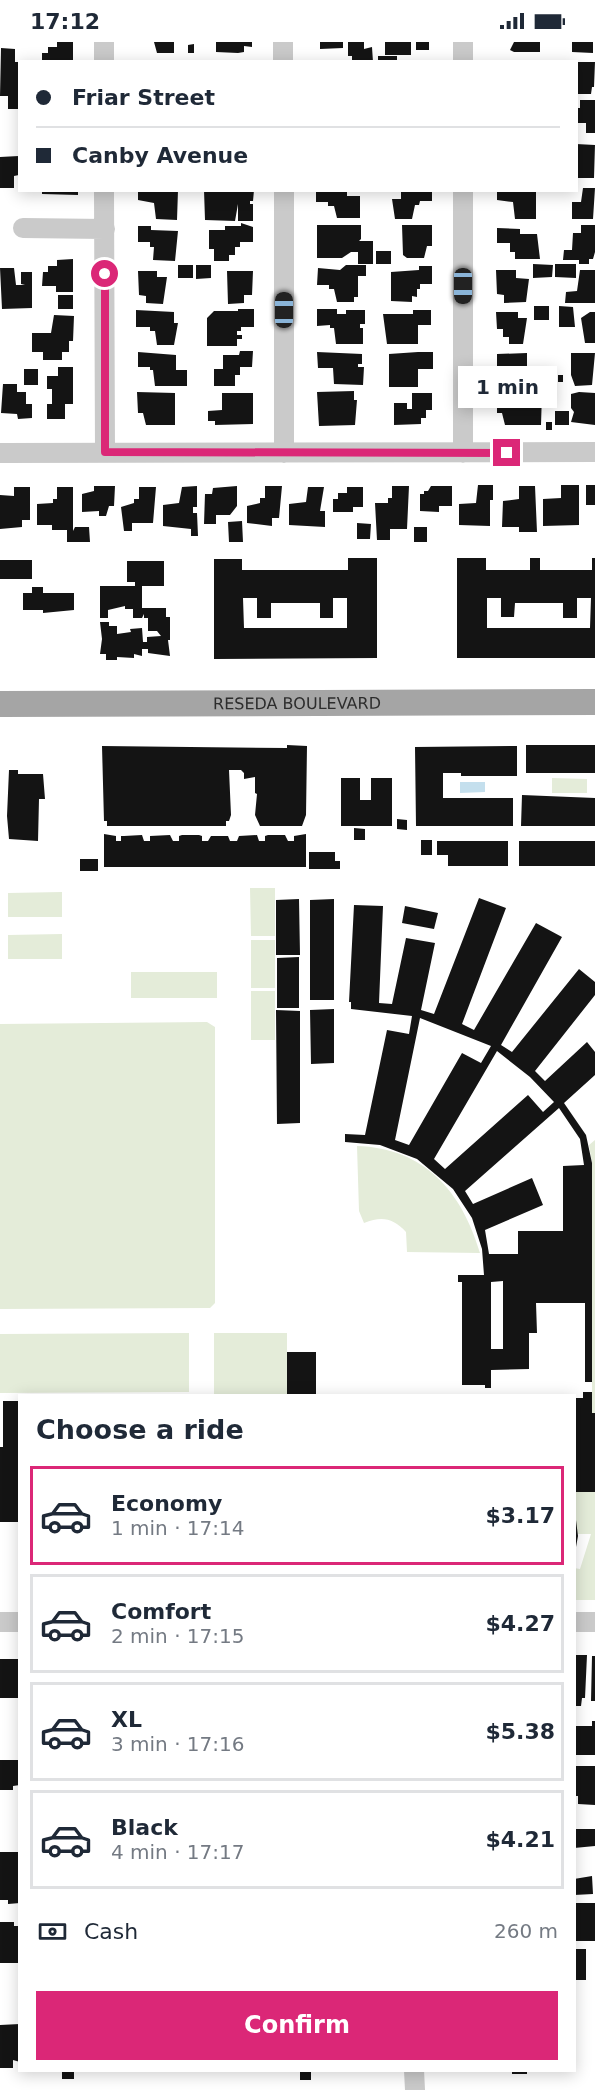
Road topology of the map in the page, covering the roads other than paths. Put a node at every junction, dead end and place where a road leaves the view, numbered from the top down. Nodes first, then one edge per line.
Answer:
1 (104, 42) edge
2 (283, 42) edge
3 (463, 42) edge
4 (104, 60) edge
5 (283, 60) edge
6 (463, 60) edge
7 (105, 192) edge
8 (284, 192) edge
9 (463, 192) edge
10 (23, 228) dead end
11 (105, 229) junction
12 (105, 452) junction
13 (595, 452) edge
14 (0, 453) edge
15 (284, 453) junction
16 (463, 453) junction
17 (595, 702) edge
18 (0, 704) edge
19 (0, 1622) edge
20 (18, 1622) edge
21 (576, 1622) edge
22 (595, 1622) edge
23 (414, 2072) edge
24 (415, 2090) edge

1 - 4 street
2 - 5 street
3 - 6 street
7 - 11 street
8 - 15 street
9 - 16 street
10 - 11 street
11 - 12 street
12 - 14 street
12 - 15 street
13 - 16 street
15 - 16 street
17 - 18 main road, RESEDA BOULEVARD
19 - 20 street
21 - 22 street
23 - 24 street

